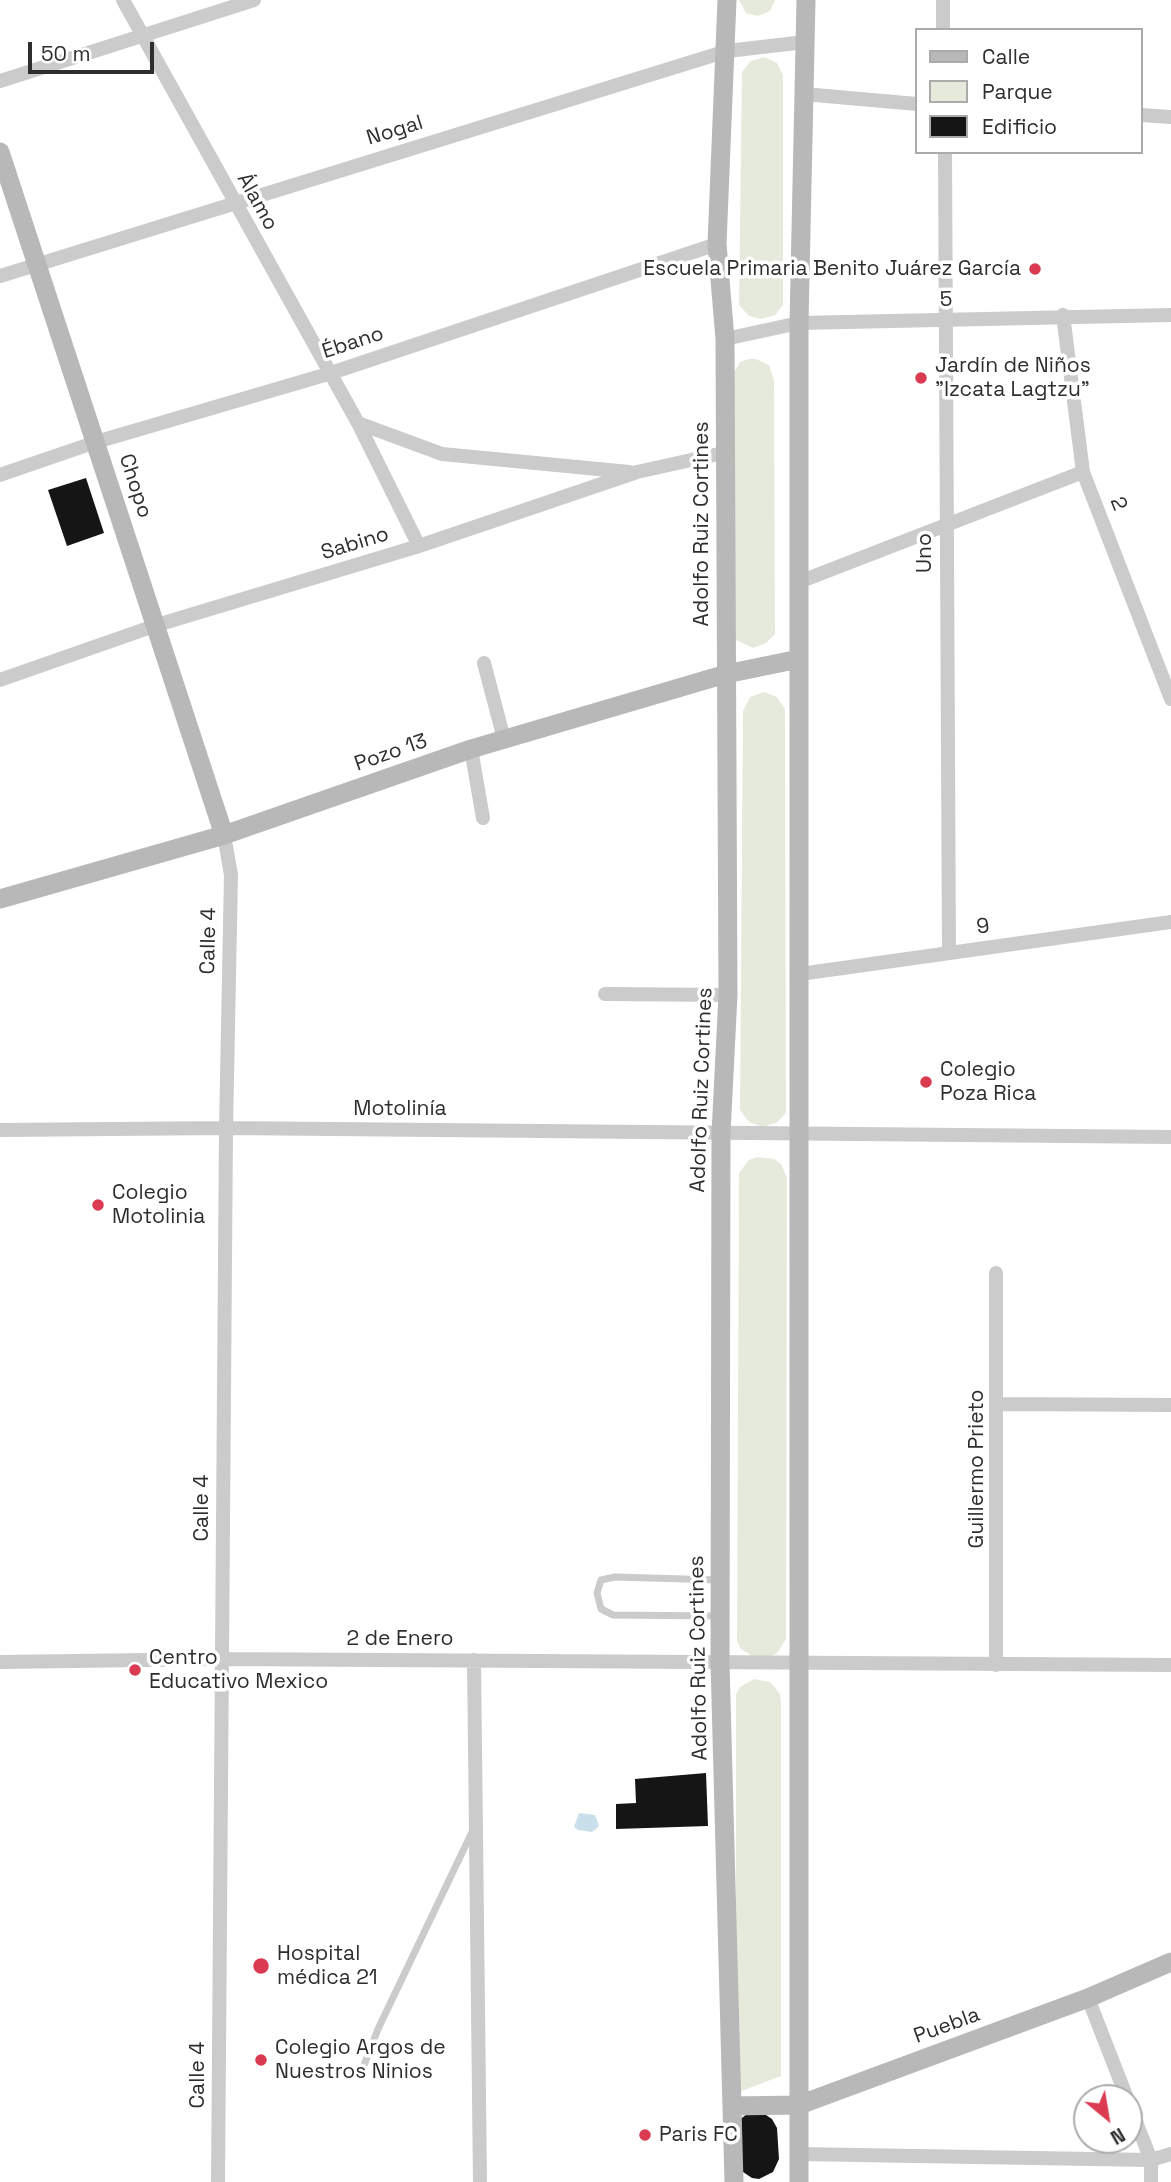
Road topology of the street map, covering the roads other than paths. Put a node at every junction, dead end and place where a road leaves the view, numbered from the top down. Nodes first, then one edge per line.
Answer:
1 (123, 0) edge
2 (254, 0) edge
3 (727, 0) edge
4 (806, 0) edge
5 (943, 0) edge
6 (943, 28) edge
7 (143, 37) junction
8 (805, 42) junction
9 (727, 51) junction
10 (0, 81) edge
11 (804, 94) junction
12 (916, 104) edge
13 (1143, 115) edge
14 (1171, 117) edge
15 (0, 152) edge
16 (945, 154) edge
17 (233, 203) junction
18 (717, 244) junction
19 (36, 264) junction
20 (0, 276) edge
21 (1171, 315) edge
22 (1063, 316) junction
23 (945, 321) junction
24 (799, 323) junction
25 (725, 339) junction
26 (328, 374) junction
27 (358, 423) junction
28 (96, 442) junction
29 (723, 453) junction
30 (637, 472) junction
31 (1083, 472) junction
32 (0, 475) edge
33 (946, 523) junction
34 (419, 547) junction
35 (799, 582) junction
36 (157, 625) junction
37 (799, 659) junction
38 (484, 663) dead end
39 (726, 674) junction
40 (0, 680) edge
41 (1171, 699) edge
42 (504, 739) junction
43 (471, 749) junction
44 (483, 818) dead end
45 (224, 835) junction
46 (0, 899) edge
47 (1171, 922) edge
48 (949, 953) junction
49 (800, 974) junction
50 (604, 994) dead end
51 (728, 995) junction
52 (226, 1128) junction
53 (0, 1130) edge
54 (721, 1133) junction
55 (799, 1133) junction
56 (1171, 1137) edge
57 (996, 1273) dead end
58 (998, 1404) junction
59 (1171, 1405) edge
60 (720, 1580) junction
61 (720, 1616) junction
62 (222, 1659) junction
63 (474, 1660) junction
64 (0, 1662) edge
65 (720, 1662) junction
66 (799, 1664) junction
67 (996, 1665) junction
68 (1171, 1665) edge
69 (477, 1822) junction
70 (1171, 1962) edge
71 (1088, 1997) junction
72 (361, 2073) dead end
73 (1122, 2084) edge
74 (799, 2105) junction
75 (732, 2106) junction
76 (1143, 2140) edge
77 (799, 2154) junction
78 (1171, 2154) edge
79 (1151, 2161) junction
80 (218, 2182) edge
81 (480, 2182) edge
82 (734, 2182) edge
83 (799, 2182) edge
84 (1151, 2182) edge

1 - 7 street, Álamo
2 - 7 street
3 - 9 main road, Adolfo Ruiz Cortines
4 - 8 main road
5 - 6 street
7 - 10 street
7 - 17 street, Álamo
8 - 9 street, Nogal
8 - 11 main road
9 - 17 street, Nogal
9 - 18 main road, Adolfo Ruiz Cortines
11 - 12 street
11 - 24 main road
13 - 14 street
15 - 19 main road, Chopo
16 - 23 street, Uno
17 - 19 street, Nogal
17 - 26 street, Álamo
18 - 25 main road, Adolfo Ruiz Cortines
18 - 26 street, Ébano
19 - 20 street, Nogal
19 - 28 main road, Chopo
21 - 22 street, 5
22 - 23 street, 5
22 - 31 street, 2
23 - 24 street, 5
23 - 33 street, Uno
24 - 25 street, 5
24 - 35 main road
25 - 29 main road, Adolfo Ruiz Cortines
26 - 27 street, Álamo
26 - 28 street, Ébano
27 - 30 street
27 - 34 street, Álamo
28 - 32 street, Ébano
28 - 36 main road, Chopo
29 - 30 street, Sabino
29 - 39 main road, Adolfo Ruiz Cortines
30 - 34 street, Sabino
31 - 33 street
31 - 41 street, 2
33 - 35 street
33 - 48 street, Uno
34 - 36 street, Sabino
35 - 37 main road
36 - 40 street, Sabino
36 - 45 main road, Chopo
37 - 39 main road, Pozo 13
37 - 49 main road
38 - 42 street
39 - 42 main road, Pozo 13
39 - 51 main road, Adolfo Ruiz Cortines
42 - 43 main road, Pozo 13
43 - 44 street
43 - 45 main road, Pozo 13
45 - 46 main road, Pozo 13
45 - 52 street, Calle 4
47 - 48 street, 9
48 - 49 street, 9
49 - 55 main road
50 - 51 street
51 - 54 main road, Adolfo Ruiz Cortines
52 - 53 street, Motolinía
52 - 54 street, Motolinía
52 - 62 street, Calle 4
54 - 55 street, Motolinía
54 - 60 main road, Adolfo Ruiz Cortines
55 - 56 street, Motolinía
55 - 66 main road
57 - 58 street, Guillermo Prieto
58 - 59 street
58 - 67 street, Guillermo Prieto
60 - 61 main road, Adolfo Ruiz Cortines
60 - 61 lane
61 - 65 main road, Adolfo Ruiz Cortines
62 - 63 street, 2 de Enero
62 - 64 street, 2 de Enero
62 - 80 street, Calle 4
63 - 65 street, 2 de Enero
63 - 69 street
65 - 66 street, 2 de Enero
65 - 75 main road, Adolfo Ruiz Cortines
66 - 67 street, 2 de Enero
66 - 74 main road
67 - 68 street, 2 de Enero
69 - 72 lane
69 - 81 street
70 - 71 main road, Puebla
71 - 73 street
71 - 74 main road, Puebla
74 - 75 main road, Puebla
74 - 77 main road
75 - 82 main road, Adolfo Ruiz Cortines
76 - 79 street
77 - 79 street
77 - 83 main road
78 - 79 street
79 - 84 street

